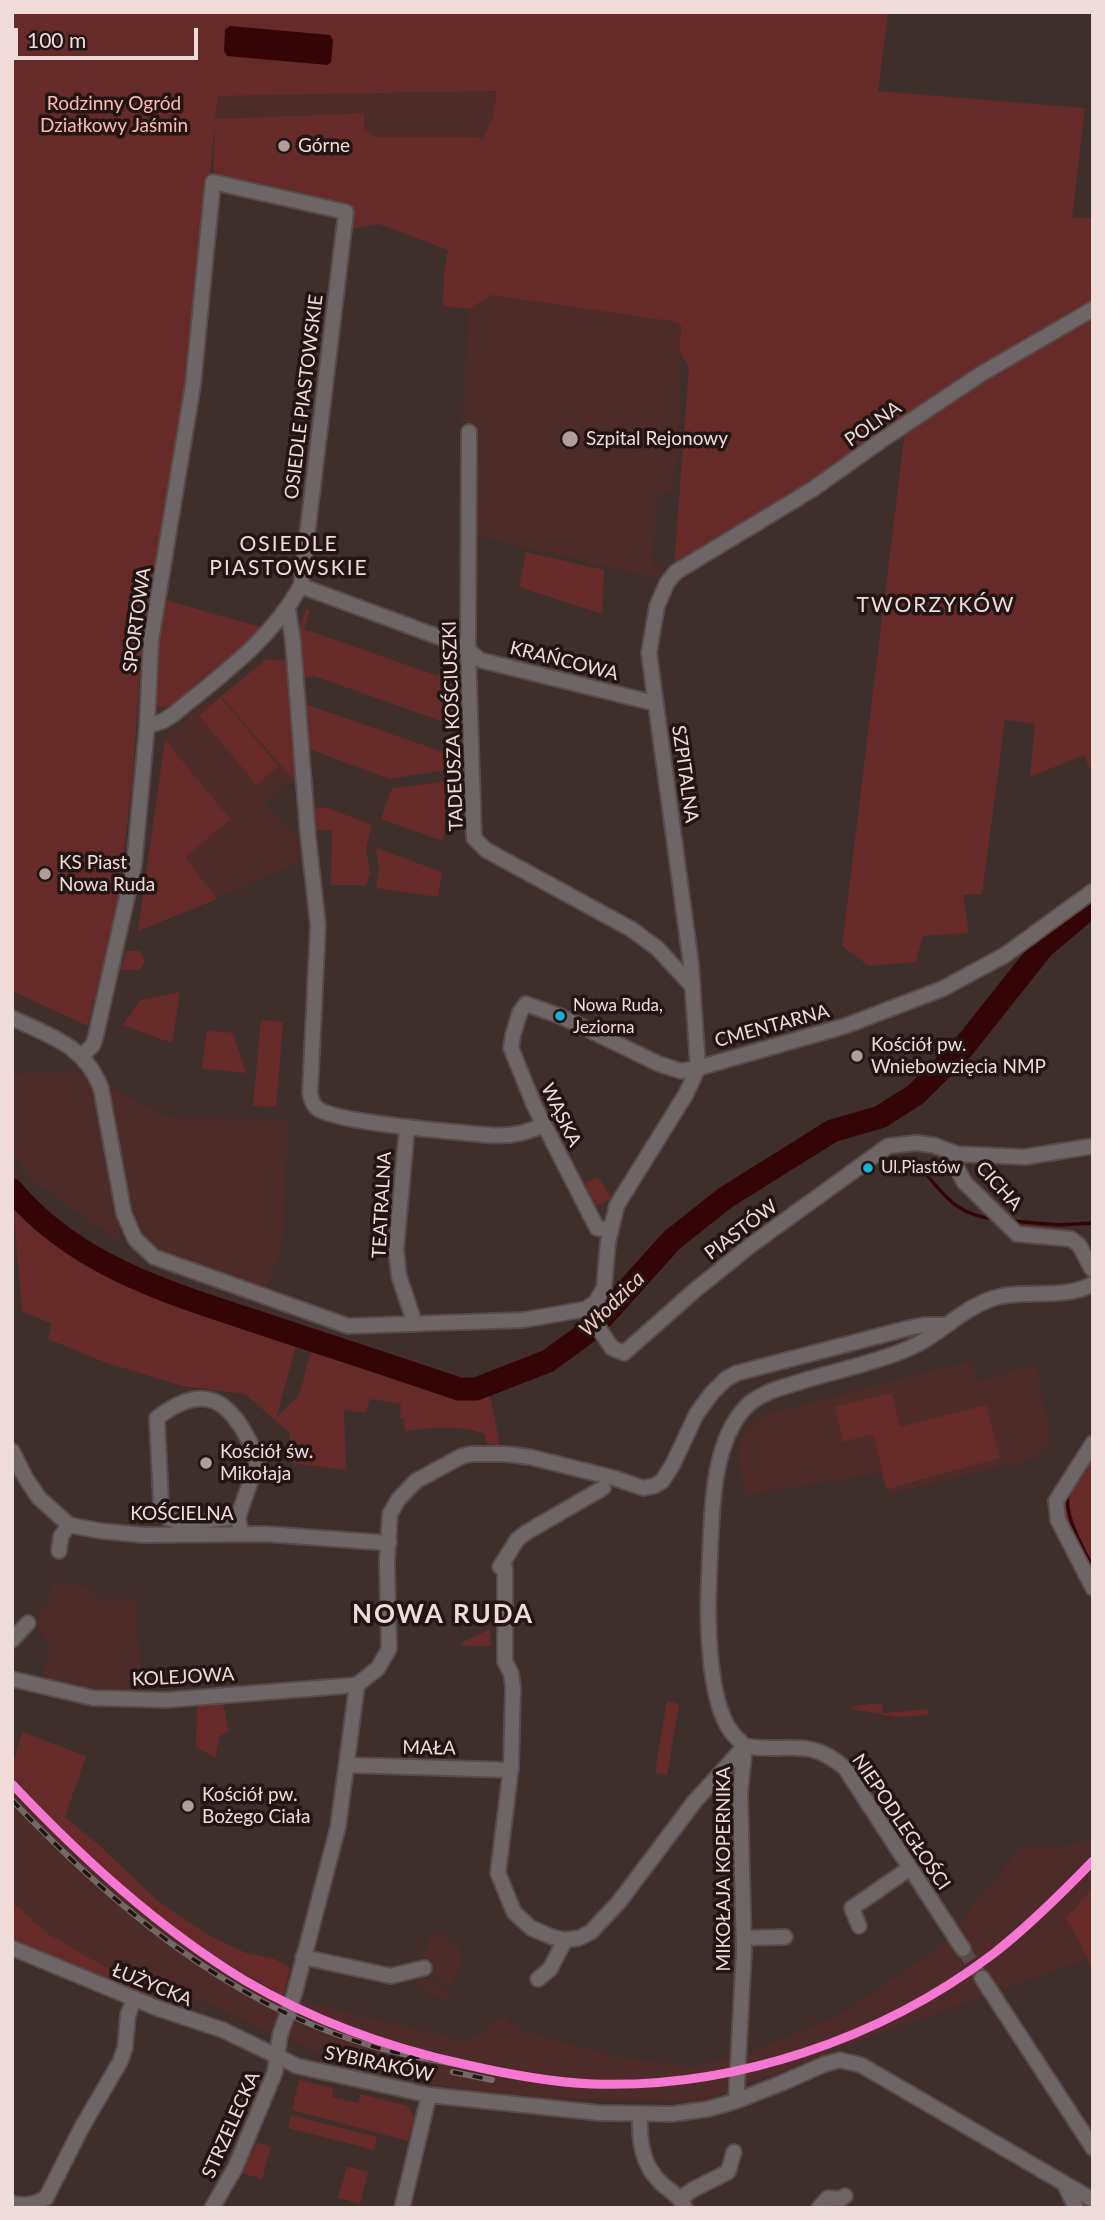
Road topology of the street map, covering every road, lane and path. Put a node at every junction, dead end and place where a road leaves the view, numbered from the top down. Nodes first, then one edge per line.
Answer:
1 (346, 212) joint
2 (1093, 309) edge
3 (469, 432) dead end
4 (676, 572) joint
5 (301, 586) junction
6 (288, 609) junction
7 (468, 650) junction
8 (654, 703) junction
9 (147, 726) junction
10 (1093, 891) edge
11 (693, 987) junction
12 (12, 1018) edge
13 (82, 1056) junction
14 (698, 1068) junction
15 (544, 1125) junction
16 (407, 1127) junction
17 (1093, 1146) edge
18 (962, 1154) junction
19 (611, 1230) junction
20 (1089, 1281) edge
21 (587, 1312) junction
22 (415, 1325) junction
23 (944, 1325) junction
24 (1093, 1443) edge
25 (12, 1451) edge
26 (603, 1488) dead end
27 (238, 1517) junction
28 (69, 1525) junction
29 (241, 1533) junction
30 (389, 1543) junction
31 (59, 1551) dead end
32 (1093, 1588) edge
33 (28, 1623) dead end
34 (12, 1640) edge
35 (12, 1679) edge
36 (357, 1685) junction
37 (745, 1746) junction
38 (347, 1765) junction
39 (511, 1768) junction
40 (910, 1868) junction
41 (859, 1926) dead end
42 (785, 1937) dead end
43 (744, 1938) junction
44 (565, 1940) junction
45 (12, 1948) edge
46 (963, 1950) tunnel mouth
47 (303, 1957) junction
48 (424, 1968) dead end
49 (982, 1978) tunnel mouth
50 (538, 1979) dead end
51 (134, 1998) junction
52 (279, 2055) junction
53 (429, 2095) junction
54 (736, 2101) junction
55 (640, 2115) junction
56 (1093, 2148) edge
57 (734, 2152) dead end
58 (1064, 2183) junction
59 (845, 2196) dead end
60 (1093, 2200) edge
61 (12, 2203) edge
62 (683, 2203) edge
63 (212, 2208) edge
64 (401, 2208) edge
65 (819, 2208) edge
66 (1076, 2208) edge

1 - 5 street, OSIEDLE PIASTOWSKIE
1 - 9 street, SPORTOWA
2 - 4 street, POLNA
3 - 7 street, TADEUSZA KOŚCIUSZKI
4 - 8 street, SZPITALNA
5 - 6 street, OSIEDLE PIASTOWSKIE
5 - 7 street
6 - 9 street, OSIEDLE PIASTOWSKIE
6 - 16 street, TEATRALNA
7 - 8 street, KRAŃCOWA
7 - 11 street, TADEUSZA KOŚCIUSZKI
8 - 11 street, SZPITALNA
9 - 13 street, SPORTOWA
10 - 14 street, CMENTARNA
11 - 14 street
12 - 13 street
13 - 22 street
14 - 15 street, WĄSKA
14 - 19 street, CMENTARNA
15 - 16 street, TEATRALNA
15 - 19 street, WĄSKA
16 - 22 street, TEATRALNA
17 - 18 street
18 - 20 street, CICHA
18 - 21 street, PIASTÓW
19 - 21 street, CMENTARNA
20 - 23 street, MIKOŁAJA KOPERNIKA
21 - 22 street
23 - 30 street
23 - 37 street, MIKOŁAJA KOPERNIKA
24 - 32 street
25 - 28 street
26 - 39 street
27 - 27 street
27 - 29 street
28 - 29 street, KOŚCIELNA
28 - 31 street
29 - 30 street, KOŚCIELNA
30 - 36 street
33 - 34 street
35 - 36 street, KOLEJOWA
36 - 38 street, STRZELECKA
37 - 40 street, NIEPODLEGŁOŚCI
37 - 43 street, MIKOŁAJA KOPERNIKA
37 - 44 street
38 - 39 street, MAŁA
38 - 47 street, STRZELECKA
39 - 44 street
40 - 41 street
40 - 46 street, NIEPODLEGŁOŚCI
42 - 43 street
43 - 54 street, MIKOŁAJA KOPERNIKA
44 - 50 street
45 - 51 street, ŁUŻYCKA
47 - 48 street
47 - 52 street, STRZELECKA
49 - 56 street
51 - 52 street, ŁUŻYCKA
51 - 61 street
52 - 53 street, SYBIRAKÓW
52 - 63 street, STRZELECKA
53 - 55 street, SYBIRAKÓW
53 - 64 street
54 - 55 street, SYBIRAKÓW
54 - 58 street, SYBIRAKÓW
55 - 62 street
57 - 62 street
58 - 60 street
58 - 66 street
59 - 65 street

